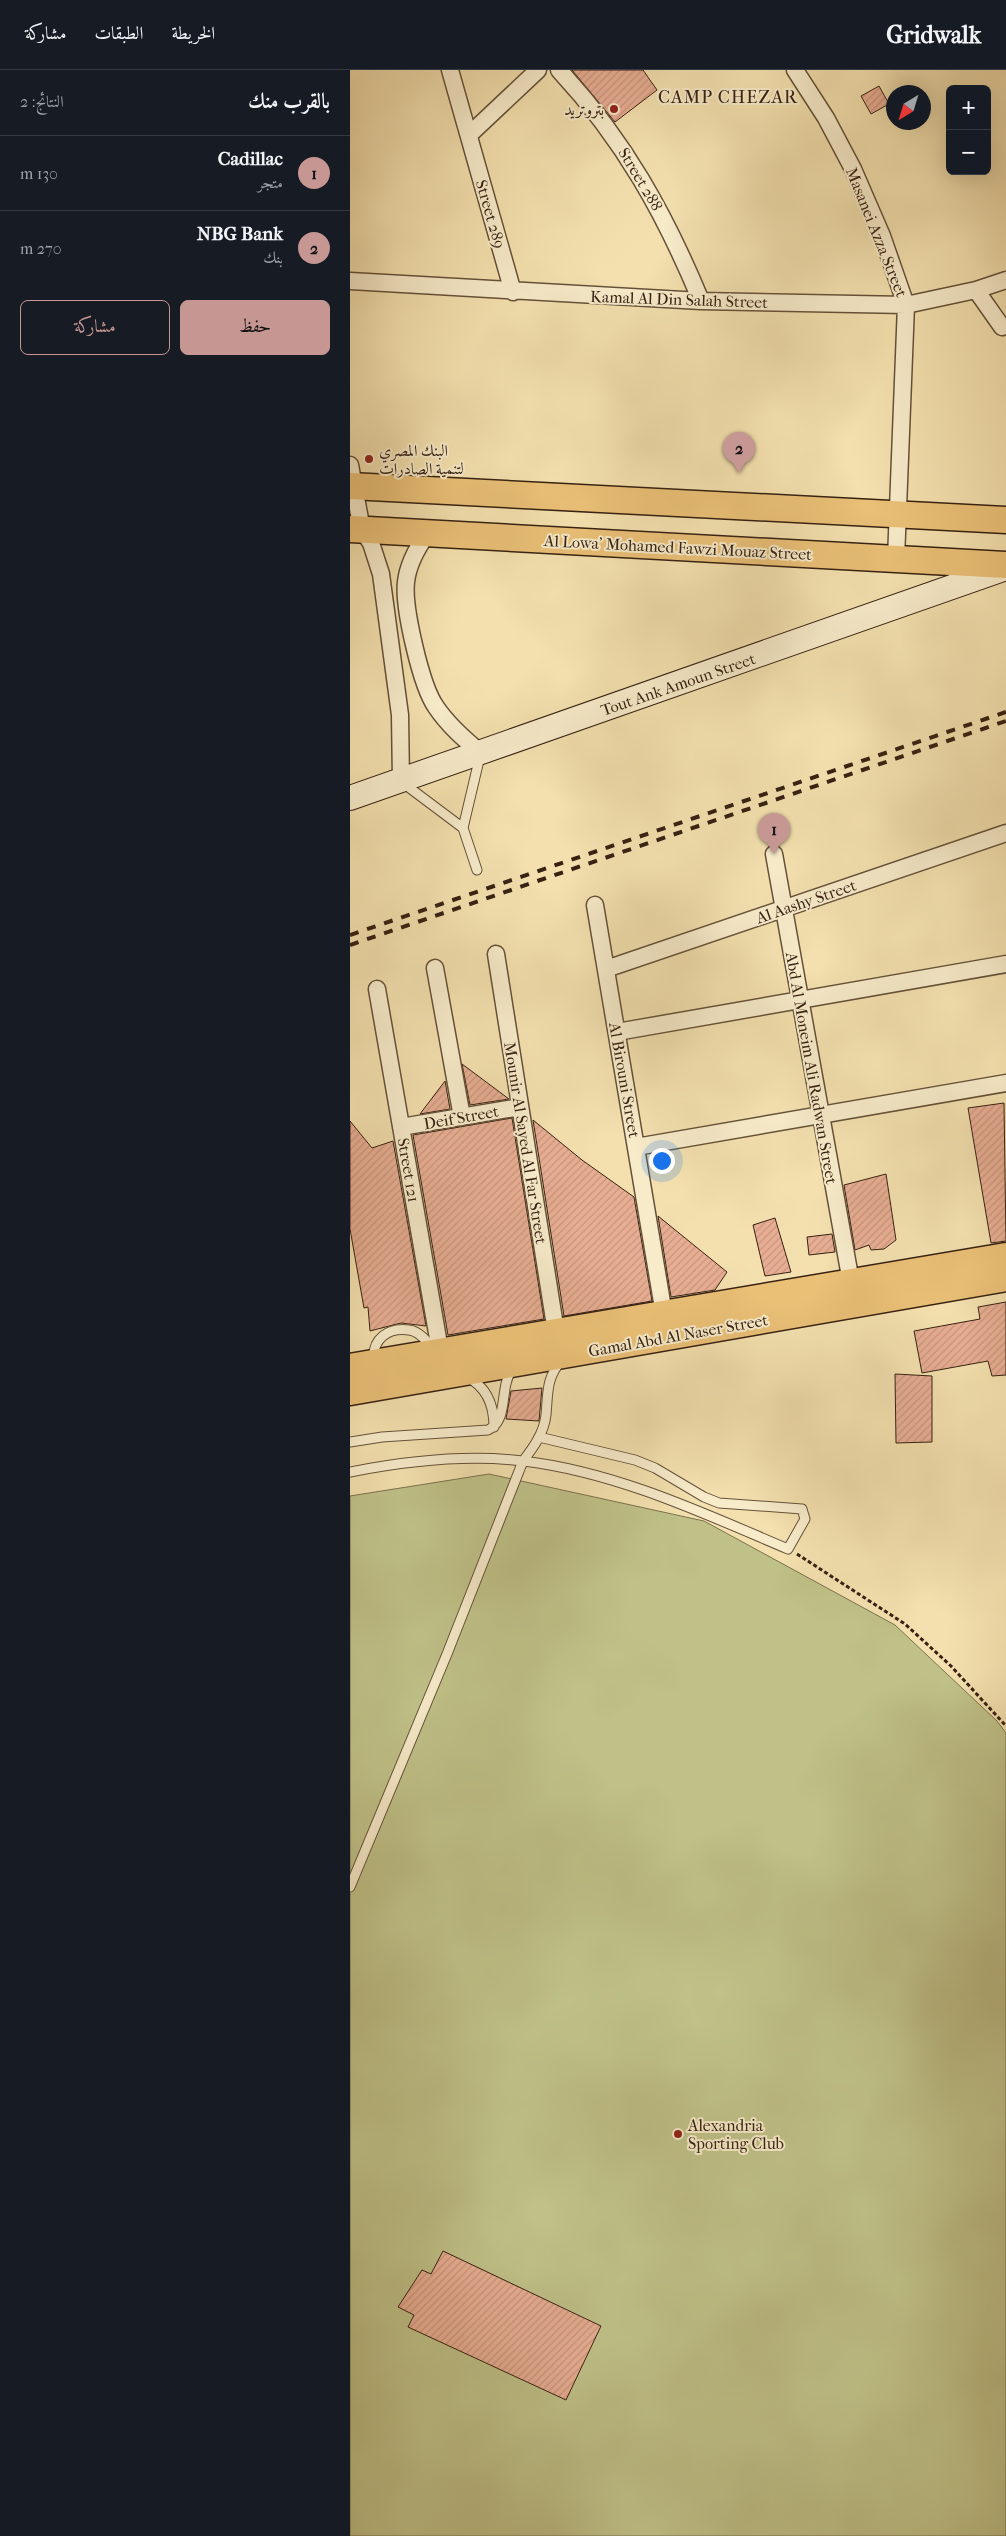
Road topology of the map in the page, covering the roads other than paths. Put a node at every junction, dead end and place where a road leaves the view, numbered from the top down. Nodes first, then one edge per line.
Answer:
1 (450, 70) edge
2 (538, 70) edge
3 (559, 70) edge
4 (795, 70) edge
5 (469, 136) junction
6 (1006, 280) edge
7 (350, 281) edge
8 (976, 290) junction
9 (513, 292) junction
10 (701, 301) junction
11 (906, 305) junction
12 (1002, 327) dead end
13 (352, 479) edge
14 (898, 516) junction
15 (1006, 520) edge
16 (356, 529) edge
17 (427, 534) junction
18 (896, 559) junction
19 (1006, 567) edge
20 (481, 753) junction
21 (400, 781) junction
22 (350, 798) edge
23 (463, 828) junction
24 (1006, 833) edge
25 (774, 854) dead end
26 (477, 870) dead end
27 (596, 905) dead end
28 (784, 909) junction
29 (496, 954) dead end
30 (1006, 964) edge
31 (435, 968) dead end
32 (606, 969) junction
33 (377, 989) dead end
34 (800, 1000) junction
35 (617, 1032) junction
36 (1006, 1083) edge
37 (520, 1107) junction
38 (821, 1115) junction
39 (462, 1117) junction
40 (401, 1127) junction
41 (636, 1147) junction
42 (1006, 1256) edge
43 (1006, 1278) edge
44 (851, 1282) junction
45 (664, 1314) junction
46 (562, 1344) junction
47 (437, 1351) junction
48 (514, 1352) junction
49 (356, 1365) edge
50 (460, 1374) junction
51 (350, 1392) edge
52 (494, 1427) junction
53 (539, 1436) junction
54 (350, 1442) edge
55 (523, 1461) junction
56 (350, 1472) edge
57 (350, 1887) edge

1 - 5 street, Street 289
2 - 5 street
3 - 10 street, Street 288
4 - 11 street, Masanei Azza Street
5 - 9 street, Street 289
6 - 8 street, Kamal Al Din Salah Street
7 - 9 street, Kamal Al Din Salah Street
8 - 11 street, Kamal Al Din Salah Street
8 - 12 street
9 - 10 street, Kamal Al Din Salah Street
10 - 11 street, Kamal Al Din Salah Street
11 - 14 street, Masanei Azza Street
13 - 14 main road
13 - 16 street
14 - 15 main road
14 - 18 street, Masanei Azza Street
16 - 17 main road, Al Lowa' Mohamed Fawzi Mouaz Street
16 - 21 street
17 - 18 main road, Al Lowa' Mohamed Fawzi Mouaz Street
17 - 20 street
18 - 19 main road, Al Lowa' Mohamed Fawzi Mouaz Street
19 - 20 street, Tout Ank Amoun Street
20 - 21 street, Tout Ank Amoun Street
20 - 23 lane
21 - 22 street, Tout Ank Amoun Street
21 - 23 lane
23 - 26 lane
24 - 28 street, Al Aashy Street
25 - 28 street, Abd Al Moneim Ali Radwan Street
27 - 32 street, Al Birouni Street
28 - 32 street, Al Aashy Street
28 - 34 street, Abd Al Moneim Ali Radwan Street
29 - 37 street, Mounir Al Sayed Al Far Street
30 - 34 street
31 - 39 street
32 - 35 street, Al Birouni Street
33 - 40 street, Street 121
34 - 35 street
34 - 38 street, Abd Al Moneim Ali Radwan Street
35 - 41 street, Al Birouni Street
36 - 38 street
37 - 39 street, Deif Street
37 - 46 street, Mounir Al Sayed Al Far Street
38 - 41 street
38 - 44 street, Abd Al Moneim Ali Radwan Street
39 - 40 street, Deif Street
40 - 47 street, Street 121
41 - 45 street, Al Birouni Street
42 - 44 main road, Gamal Abd Al Naser Street
43 - 46 main road, Gamal Abd Al Naser Street
44 - 45 main road, Gamal Abd Al Naser Street
45 - 46 main road, Gamal Abd Al Naser Street
46 - 48 main road, Gamal Abd Al Naser Street
46 - 53 lane
47 - 48 main road, Gamal Abd Al Naser Street
47 - 49 main road, Gamal Abd Al Naser Street
48 - 50 main road, Gamal Abd Al Naser Street
48 - 52 lane
50 - 51 main road, Gamal Abd Al Naser Street
50 - 52 lane
52 - 54 lane
53 - 55 lane
53 - 55 lane
55 - 56 lane
55 - 57 lane

